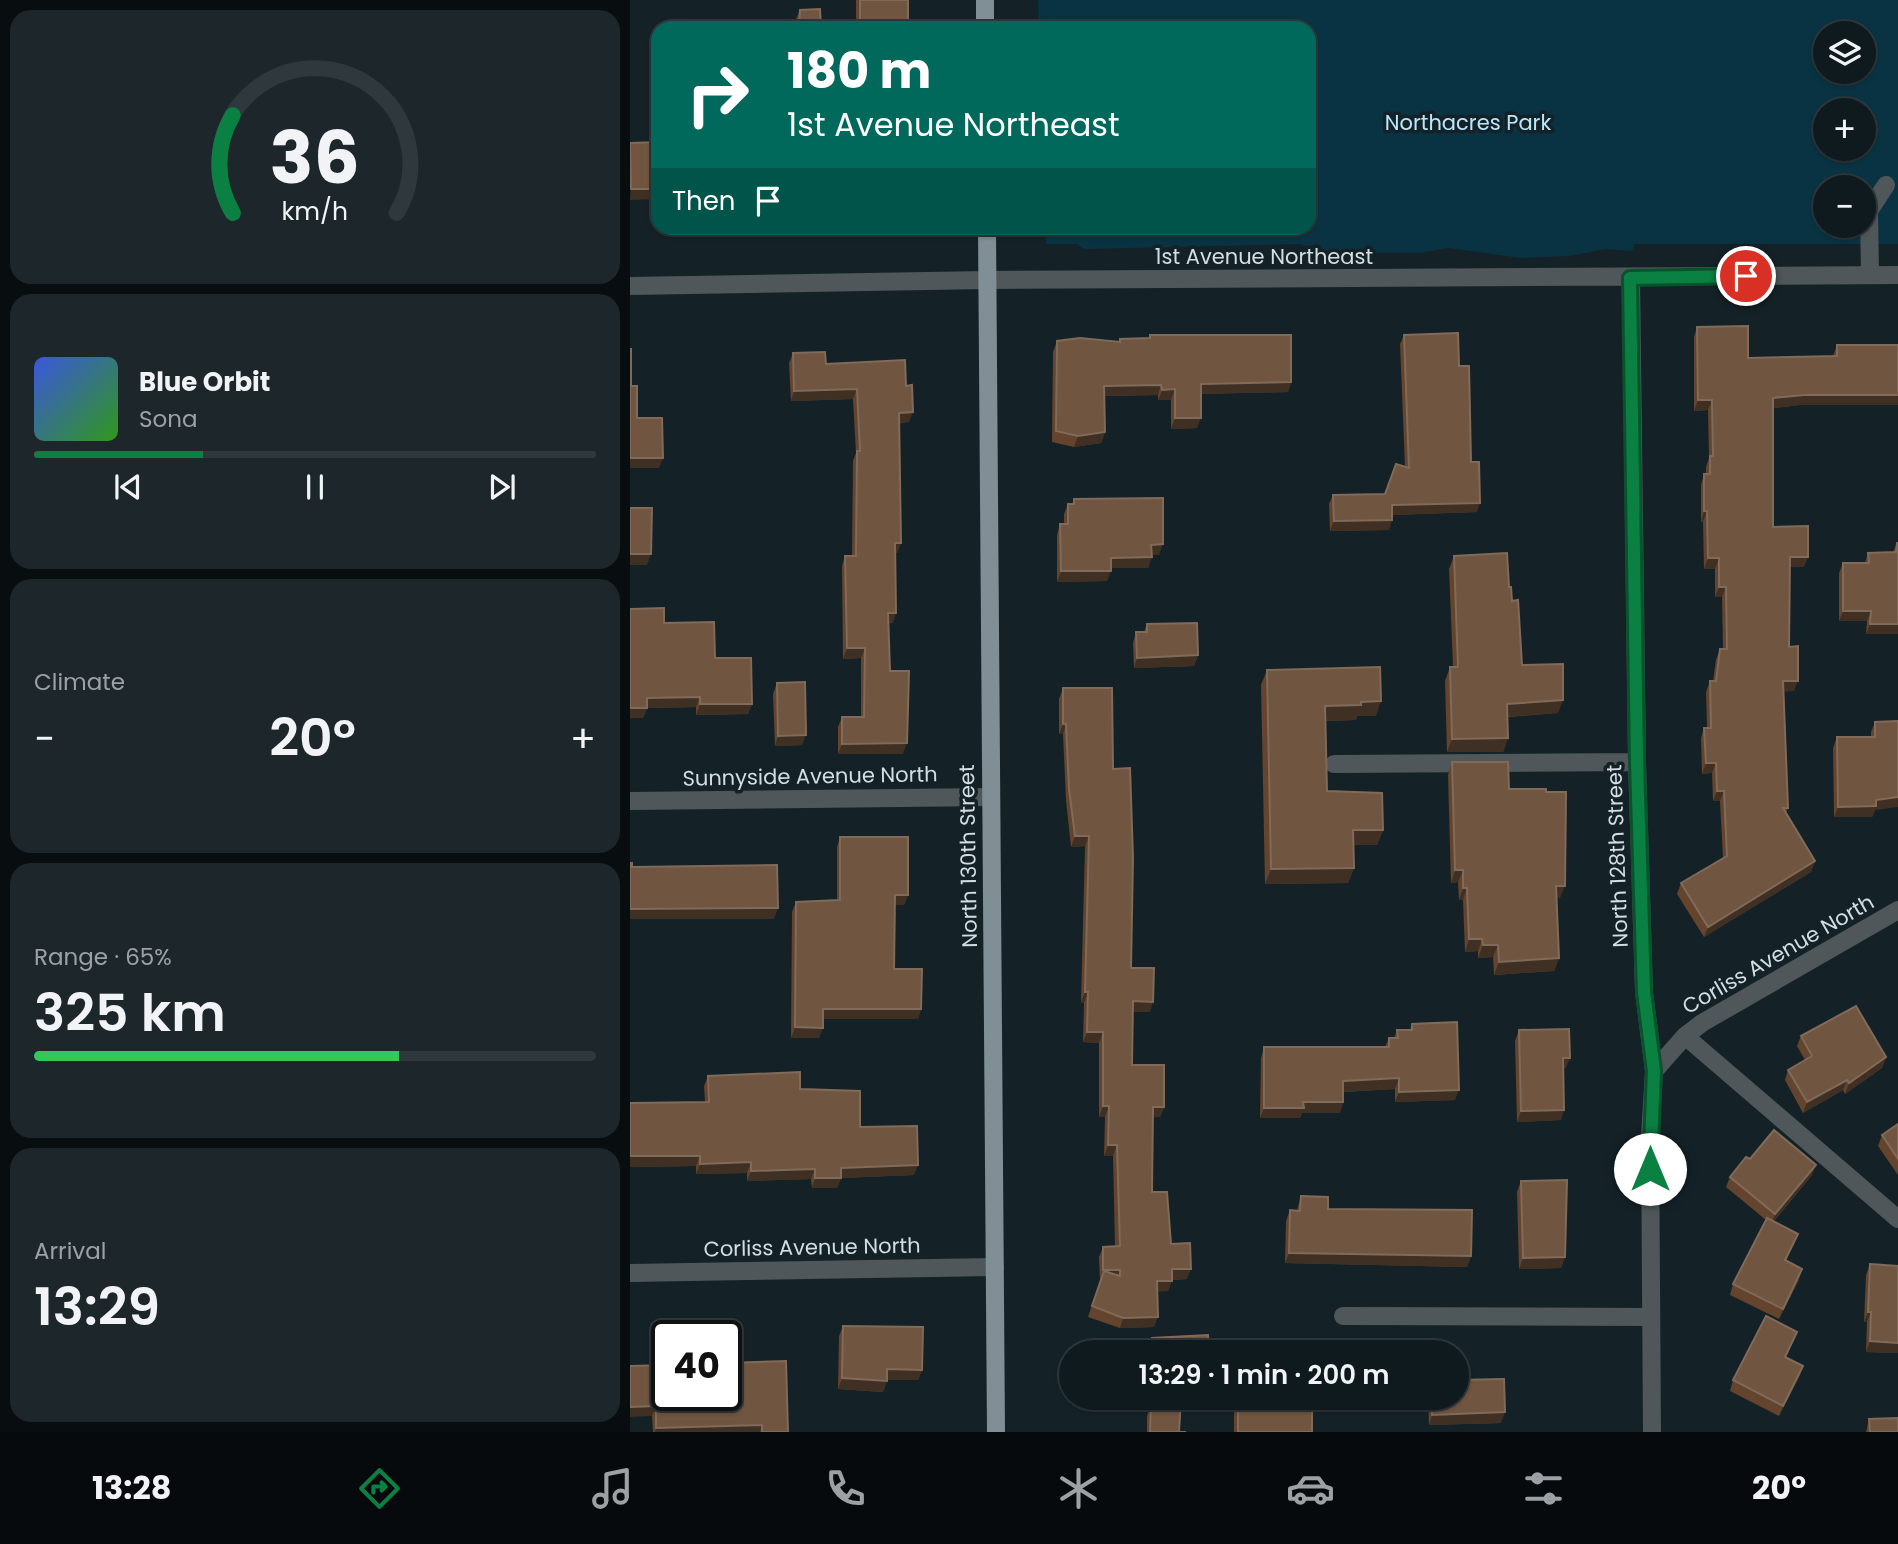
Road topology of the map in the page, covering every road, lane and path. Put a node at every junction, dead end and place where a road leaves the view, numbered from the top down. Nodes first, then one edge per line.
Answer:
1 (985, 0) edge
2 (985, 21) edge
3 (1886, 186) dead end
4 (987, 235) edge
5 (1870, 275) junction
6 (1898, 275) edge
7 (1630, 278) junction
8 (987, 279) junction
9 (630, 286) edge
10 (1637, 762) junction
11 (1334, 764) dead end
12 (991, 797) junction
13 (630, 800) edge
14 (1898, 910) edge
15 (1685, 1036) junction
16 (1654, 1071) junction
17 (1898, 1219) edge
18 (995, 1267) junction
19 (630, 1273) edge
20 (1342, 1316) dead end
21 (1651, 1317) junction
22 (996, 1432) edge
23 (1652, 1432) edge

1 - 2 main road
3 - 5 street
4 - 8 main road, North 130th Street
5 - 6 street, 1st Avenue Northeast
5 - 7 street, 1st Avenue Northeast
7 - 8 street, 1st Avenue Northeast
7 - 10 street, North 128th Street
8 - 9 street, 1st Avenue Northeast
8 - 12 main road, North 130th Street
10 - 11 street
10 - 16 street, North 128th Street
12 - 13 street, Sunnyside Avenue North
12 - 18 main road, North 130th Street
14 - 15 street, Corliss Avenue North
15 - 16 street, Corliss Avenue North
15 - 17 street
16 - 21 street, North 128th Street
18 - 19 street, Corliss Avenue North
18 - 22 main road, North 130th Street
20 - 21 street
21 - 23 street, North 128th Street

